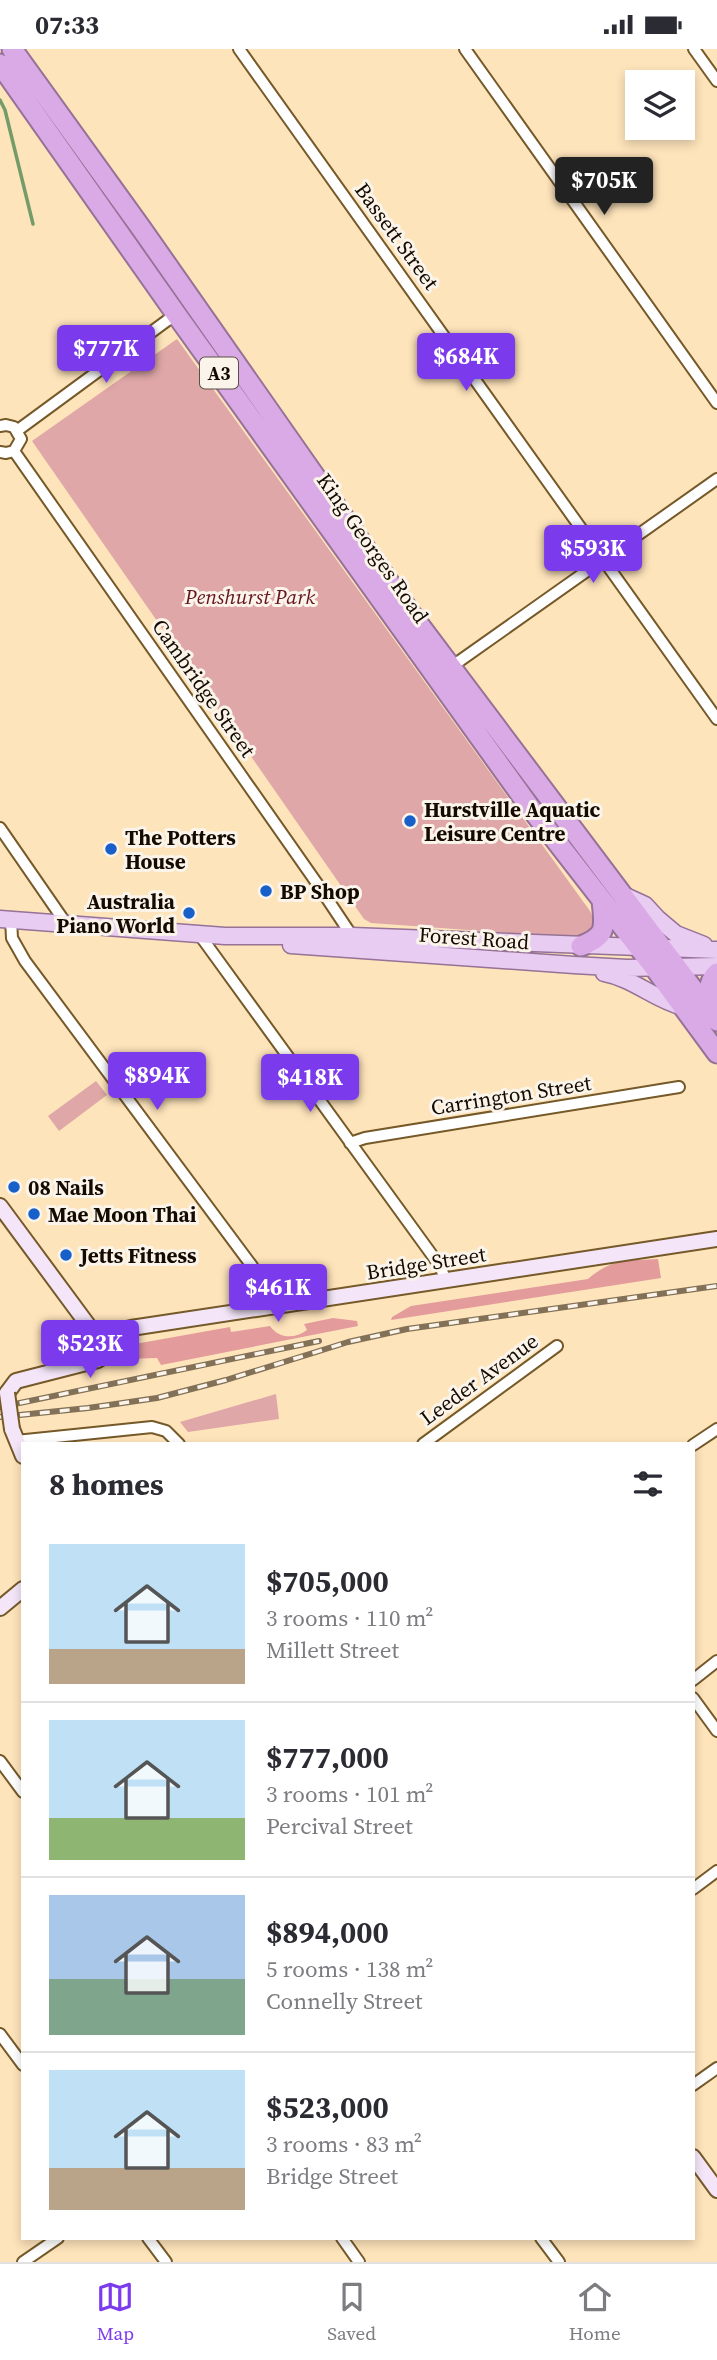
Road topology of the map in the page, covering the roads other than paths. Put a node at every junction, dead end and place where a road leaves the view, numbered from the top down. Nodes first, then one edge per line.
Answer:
1 (12, 49) edge
2 (239, 49) edge
3 (465, 49) edge
4 (694, 49) edge
5 (0, 64) edge
6 (717, 81) edge
7 (164, 261) junction
8 (176, 314) junction
9 (717, 403) edge
10 (0, 426) edge
11 (18, 430) junction
12 (14, 451) junction
13 (0, 452) edge
14 (717, 479) edge
15 (603, 559) junction
16 (451, 667) junction
17 (717, 719) edge
18 (0, 828) edge
19 (621, 894) junction
20 (602, 901) junction
21 (5, 920) edge
22 (67, 925) junction
23 (199, 934) junction
24 (353, 943) junction
25 (639, 947) junction
26 (663, 948) junction
27 (717, 950) edge
28 (578, 956) junction
29 (717, 966) edge
30 (654, 967) junction
31 (678, 967) junction
32 (717, 973) edge
33 (683, 1007) junction
34 (715, 1018) edge
35 (717, 1053) edge
36 (679, 1087) dead end
37 (350, 1143) junction
38 (0, 1206) edge
39 (717, 1239) edge
40 (446, 1281) junction
41 (268, 1308) junction
42 (99, 1340) junction
43 (557, 1346) dead end
44 (717, 1429) edge
45 (14, 1435) junction
46 (178, 1442) edge
47 (426, 1442) edge
48 (695, 1444) edge
49 (21, 1451) edge
50 (21, 1592) edge
51 (0, 1608) edge
52 (717, 1661) edge
53 (695, 1678) edge
54 (695, 1701) edge
55 (717, 1731) edge
56 (0, 1761) edge
57 (21, 1789) edge
58 (717, 1871) edge
59 (695, 1888) edge
60 (0, 2033) edge
61 (21, 2062) edge
62 (717, 2068) edge
63 (695, 2084) edge
64 (695, 2160) edge
65 (717, 2190) edge
66 (55, 2240) edge
67 (150, 2240) edge
68 (343, 2240) edge
69 (542, 2240) edge
70 (23, 2262) edge
71 (166, 2262) edge
72 (359, 2262) edge
73 (559, 2262) edge

1 - 7 highway, King Georges Road / A3
2 - 15 street, Bassett Street
3 - 9 street
4 - 6 street
5 - 8 highway, King Georges Road / A3
7 - 8 highway
7 - 16 highway, King Georges Road / A3
8 - 11 street
8 - 20 highway, King Georges Road / A3
10 - 11 street
11 - 12 street
12 - 13 street
12 - 24 street, Cambridge Street
14 - 15 street
15 - 16 street
15 - 17 street, Bassett Street
16 - 19 highway, King Georges Road / A3
18 - 22 street
19 - 26 highway, King Georges Road / A3
19 - 27 main road
20 - 25 highway, King Georges Road / A3
20 - 28 highway
21 - 22 main road, Forest Road
21 - 41 street
22 - 23 main road, Forest Road
23 - 24 main road, Forest Road
23 - 37 street
24 - 28 main road, Forest Road
25 - 26 main road, Forest Road
25 - 28 main road, Forest Road
25 - 30 highway, King Georges Road / A3
26 - 27 main road, Forest Road
26 - 31 highway, King Georges Road / A3
28 - 30 main road, Forest Road
28 - 33 main road
29 - 31 main road, Forest Road
30 - 31 main road, Forest Road
30 - 33 highway, King Georges Road / A3
31 - 34 highway, King Georges Road / A3
32 - 34 highway
33 - 35 highway, King Georges Road / A3
36 - 37 street, Carrington Street
37 - 40 street
38 - 42 main road
39 - 40 main road, Bridge Street
40 - 41 main road, Bridge Street
41 - 42 main road, Bridge Street
42 - 45 main road, bridge
43 - 47 street, Leeder Avenue
44 - 48 street
45 - 46 street
45 - 49 main road
50 - 51 main road
52 - 53 street
54 - 55 street
56 - 57 street
58 - 59 street
60 - 61 street
62 - 63 street
64 - 65 main road
66 - 70 street
67 - 71 street
68 - 72 street
69 - 73 street

